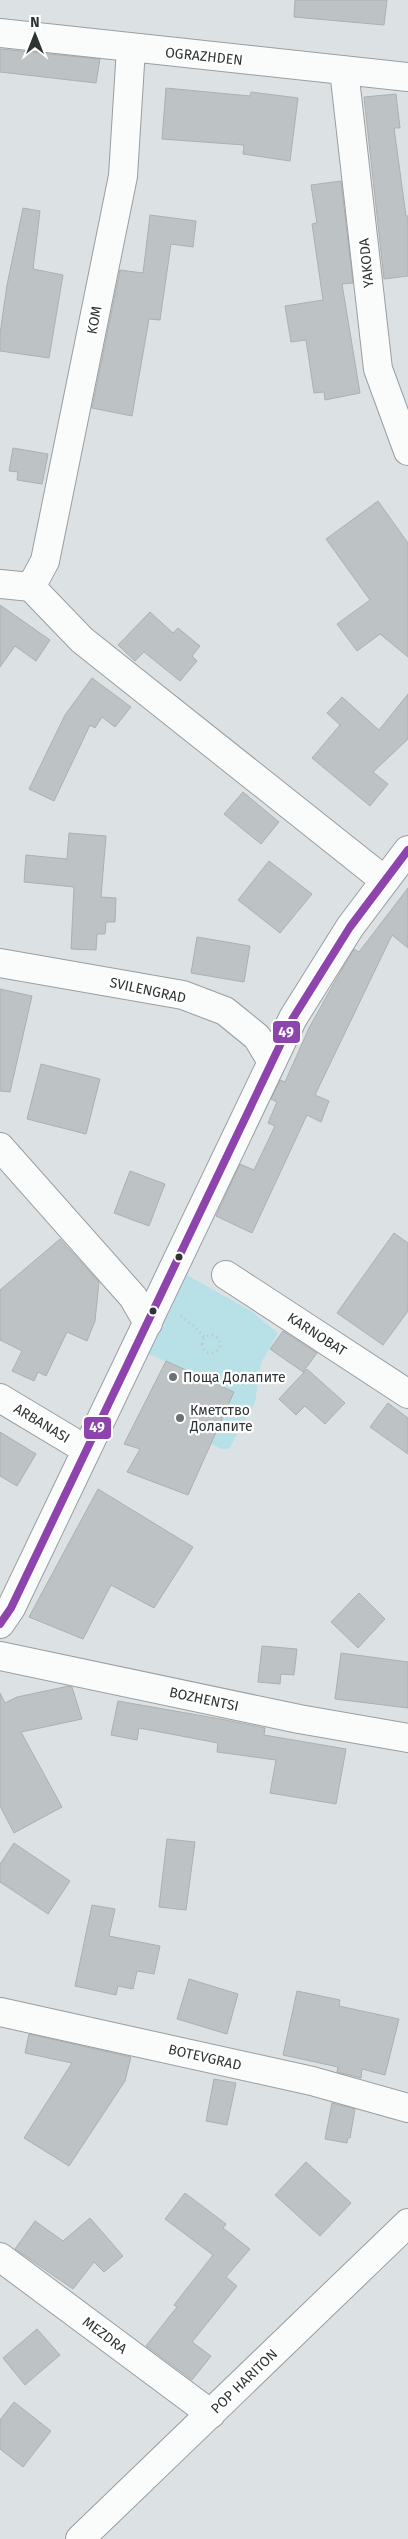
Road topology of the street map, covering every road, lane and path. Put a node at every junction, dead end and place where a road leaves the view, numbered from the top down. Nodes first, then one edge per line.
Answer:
1 (0, 33) edge
2 (131, 48) junction
3 (344, 70) junction
4 (408, 77) edge
5 (408, 451) edge
6 (0, 584) edge
7 (31, 587) junction
8 (408, 850) edge
9 (384, 880) junction
10 (0, 963) edge
11 (40, 969) junction
12 (0, 974) edge
13 (272, 1062) junction
14 (0, 1147) edge
15 (226, 1275) dead end
16 (148, 1323) junction
17 (219, 1349) joint
18 (405, 1385) edge
19 (0, 1398) edge
20 (85, 1449) junction
21 (0, 1624) edge
22 (0, 1656) edge
23 (408, 1738) edge
24 (0, 2012) edge
25 (408, 2108) edge
26 (408, 2223) edge
27 (0, 2257) edge
28 (211, 2414) junction
29 (80, 2539) edge

1 - 2 street, OGRAZHDEN
2 - 3 street, OGRAZHDEN
2 - 7 street, KOM
3 - 4 street, OGRAZHDEN
3 - 5 street, YAKODA
6 - 7 street
7 - 9 street
8 - 9 street
9 - 13 street
10 - 11 street, SVILENGRAD
11 - 12 street
11 - 13 street, SVILENGRAD
13 - 16 street
14 - 16 street
15 - 18 street, KARNOBAT
16 - 20 street
17 - 17 path
19 - 20 street, ARBANASI
20 - 21 street
22 - 23 street, BOZHENTSI
24 - 25 street, BOTEVGRAD
26 - 28 street, POP HARITON
27 - 28 street, MEZDRA
28 - 29 street, POP HARITON

